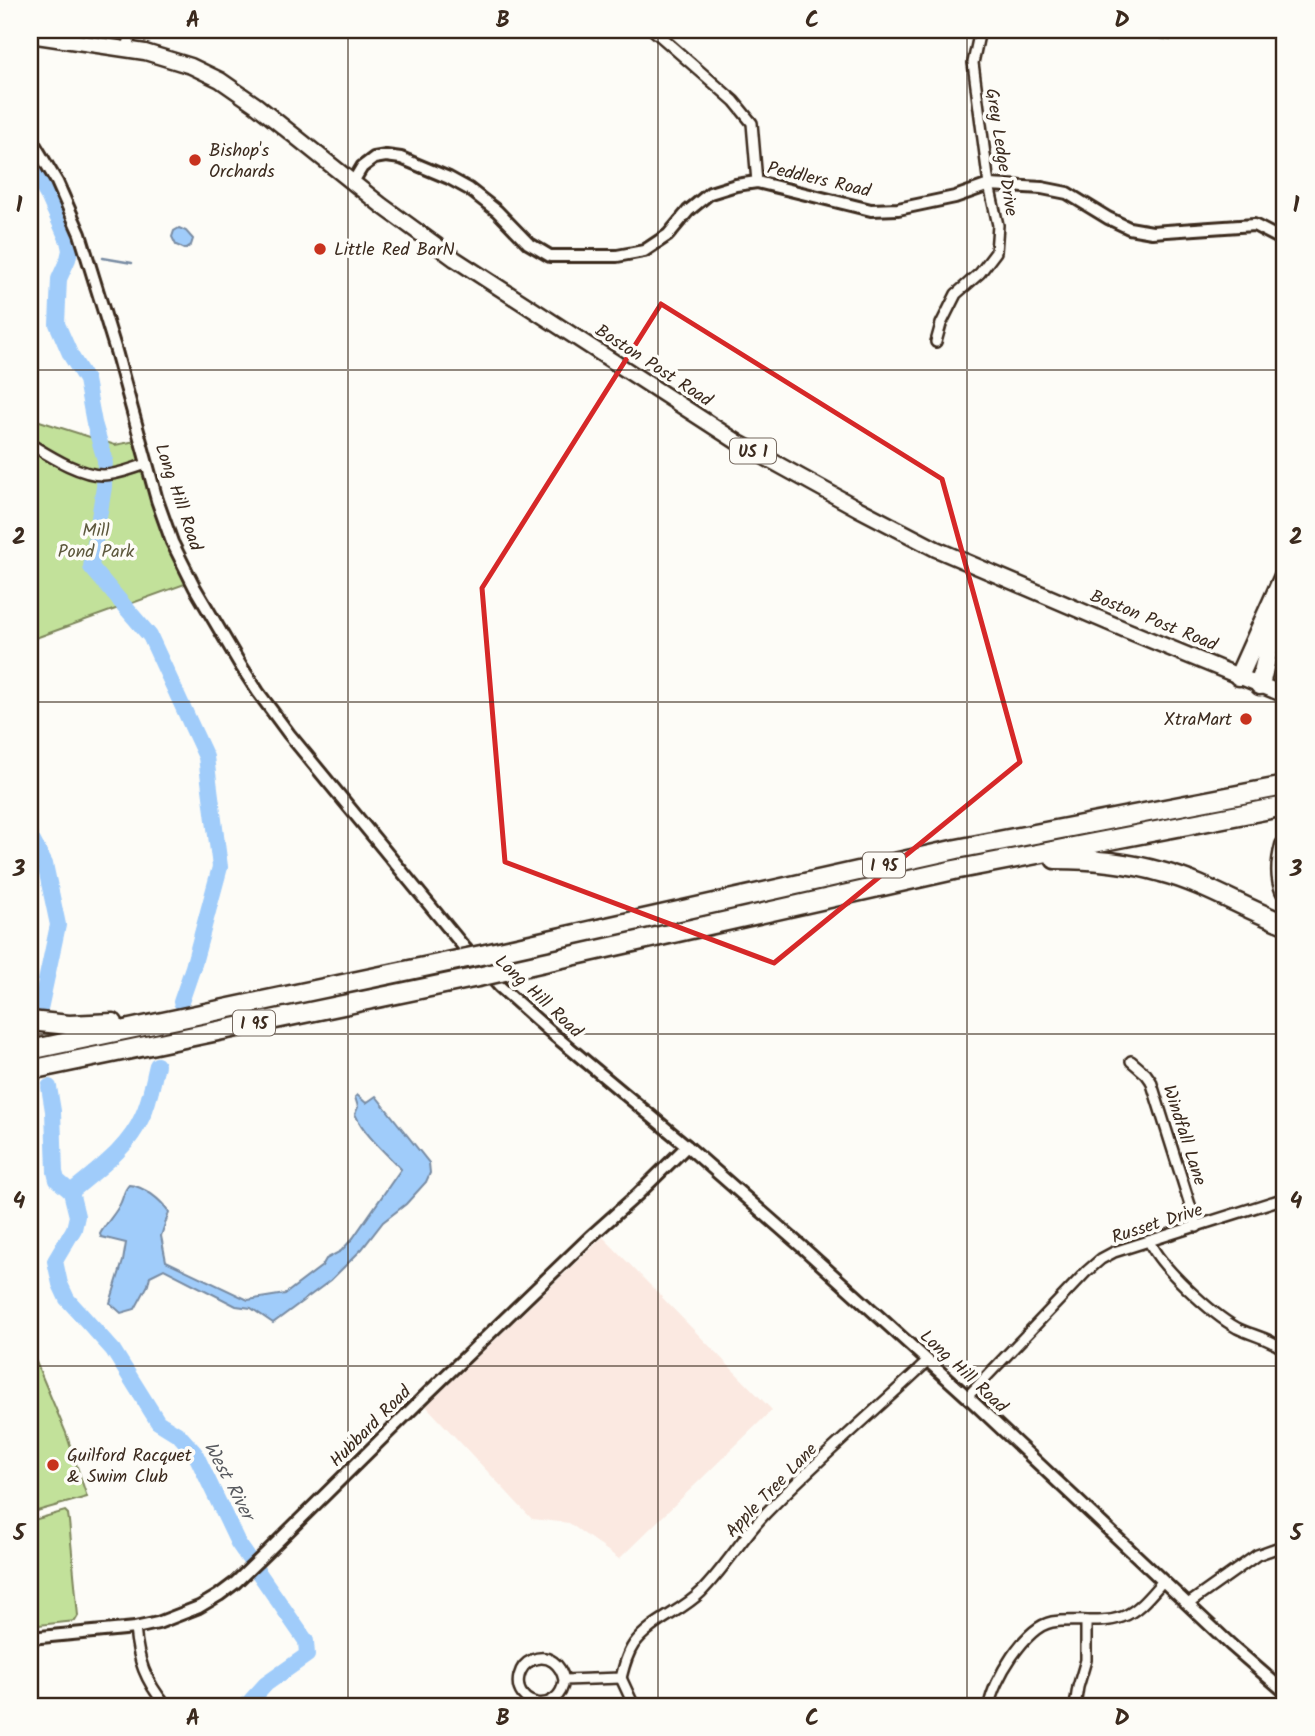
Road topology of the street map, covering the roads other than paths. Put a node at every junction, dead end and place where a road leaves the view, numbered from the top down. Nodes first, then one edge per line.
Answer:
1 (132, 30) edge
2 (653, 30) edge
3 (980, 30) edge
4 (30, 35) edge
5 (127, 48) junction
6 (30, 137) edge
7 (353, 182) junction
8 (757, 182) junction
9 (989, 185) junction
10 (1285, 241) edge
11 (936, 342) dead end
12 (30, 444) edge
13 (147, 464) junction
14 (1285, 574) edge
15 (1285, 601) edge
16 (1285, 609) edge
17 (1285, 638) edge
18 (1239, 676) junction
19 (1260, 685) junction
20 (1285, 695) edge
21 (1285, 786) edge
22 (1285, 806) edge
23 (1285, 846) edge
24 (954, 870) junction
25 (1285, 890) edge
26 (1285, 924) edge
27 (221, 1010) junction
28 (30, 1021) edge
29 (30, 1050) edge
30 (1131, 1061) dead end
31 (30, 1072) edge
32 (687, 1146) junction
33 (1285, 1198) edge
34 (1197, 1227) junction
35 (1149, 1241) junction
36 (1283, 1346) edge
37 (928, 1361) junction
38 (967, 1396) junction
39 (1285, 1545) edge
40 (1163, 1581) junction
41 (1188, 1604) junction
42 (1086, 1621) junction
43 (135, 1628) junction
44 (30, 1638) edge
45 (621, 1678) junction
46 (565, 1680) junction
47 (1285, 1692) edge
48 (166, 1706) edge
49 (634, 1706) edge
50 (989, 1706) edge
51 (1075, 1706) edge

1 - 5 street
2 - 8 street
3 - 9 street, Grey Ledge Drive
4 - 5 main road, Boston Post Road / US 1
5 - 7 main road, Boston Post Road / US 1
6 - 13 street, Long Hill Road
7 - 8 street, Peddlers Road
7 - 18 main road, Boston Post Road / US 1
8 - 9 street, Peddlers Road
9 - 10 street, Peddlers Road
9 - 11 street, Grey Ledge Drive
12 - 13 street
13 - 32 street, Long Hill Road
14 - 18 highway
15 - 19 highway
16 - 17 highway
18 - 19 main road, Boston Post Road / US 1
19 - 20 main road, Boston Post Road / US 1
21 - 27 highway, I 95, bridge
22 - 24 highway, I 95
23 - 25 highway
24 - 26 highway
24 - 31 highway, I 95, bridge
27 - 28 highway
27 - 29 highway, I 95
30 - 34 street, Windfall Lane
32 - 37 street, Long Hill Road
32 - 43 street, Hubbard Road
33 - 34 street, Russet Drive
34 - 35 street, Russet Drive
35 - 36 street
35 - 38 street, Russet Drive
37 - 38 street, Long Hill Road
37 - 45 street, Apple Tree Lane
38 - 40 street, Long Hill Road
39 - 41 street
40 - 41 street, Long Hill Road
40 - 42 street
41 - 47 street, Long Hill Road
42 - 50 street
42 - 51 street
43 - 44 street, Hubbard Road
43 - 48 street
45 - 46 street
45 - 49 street
46 - 46 street

